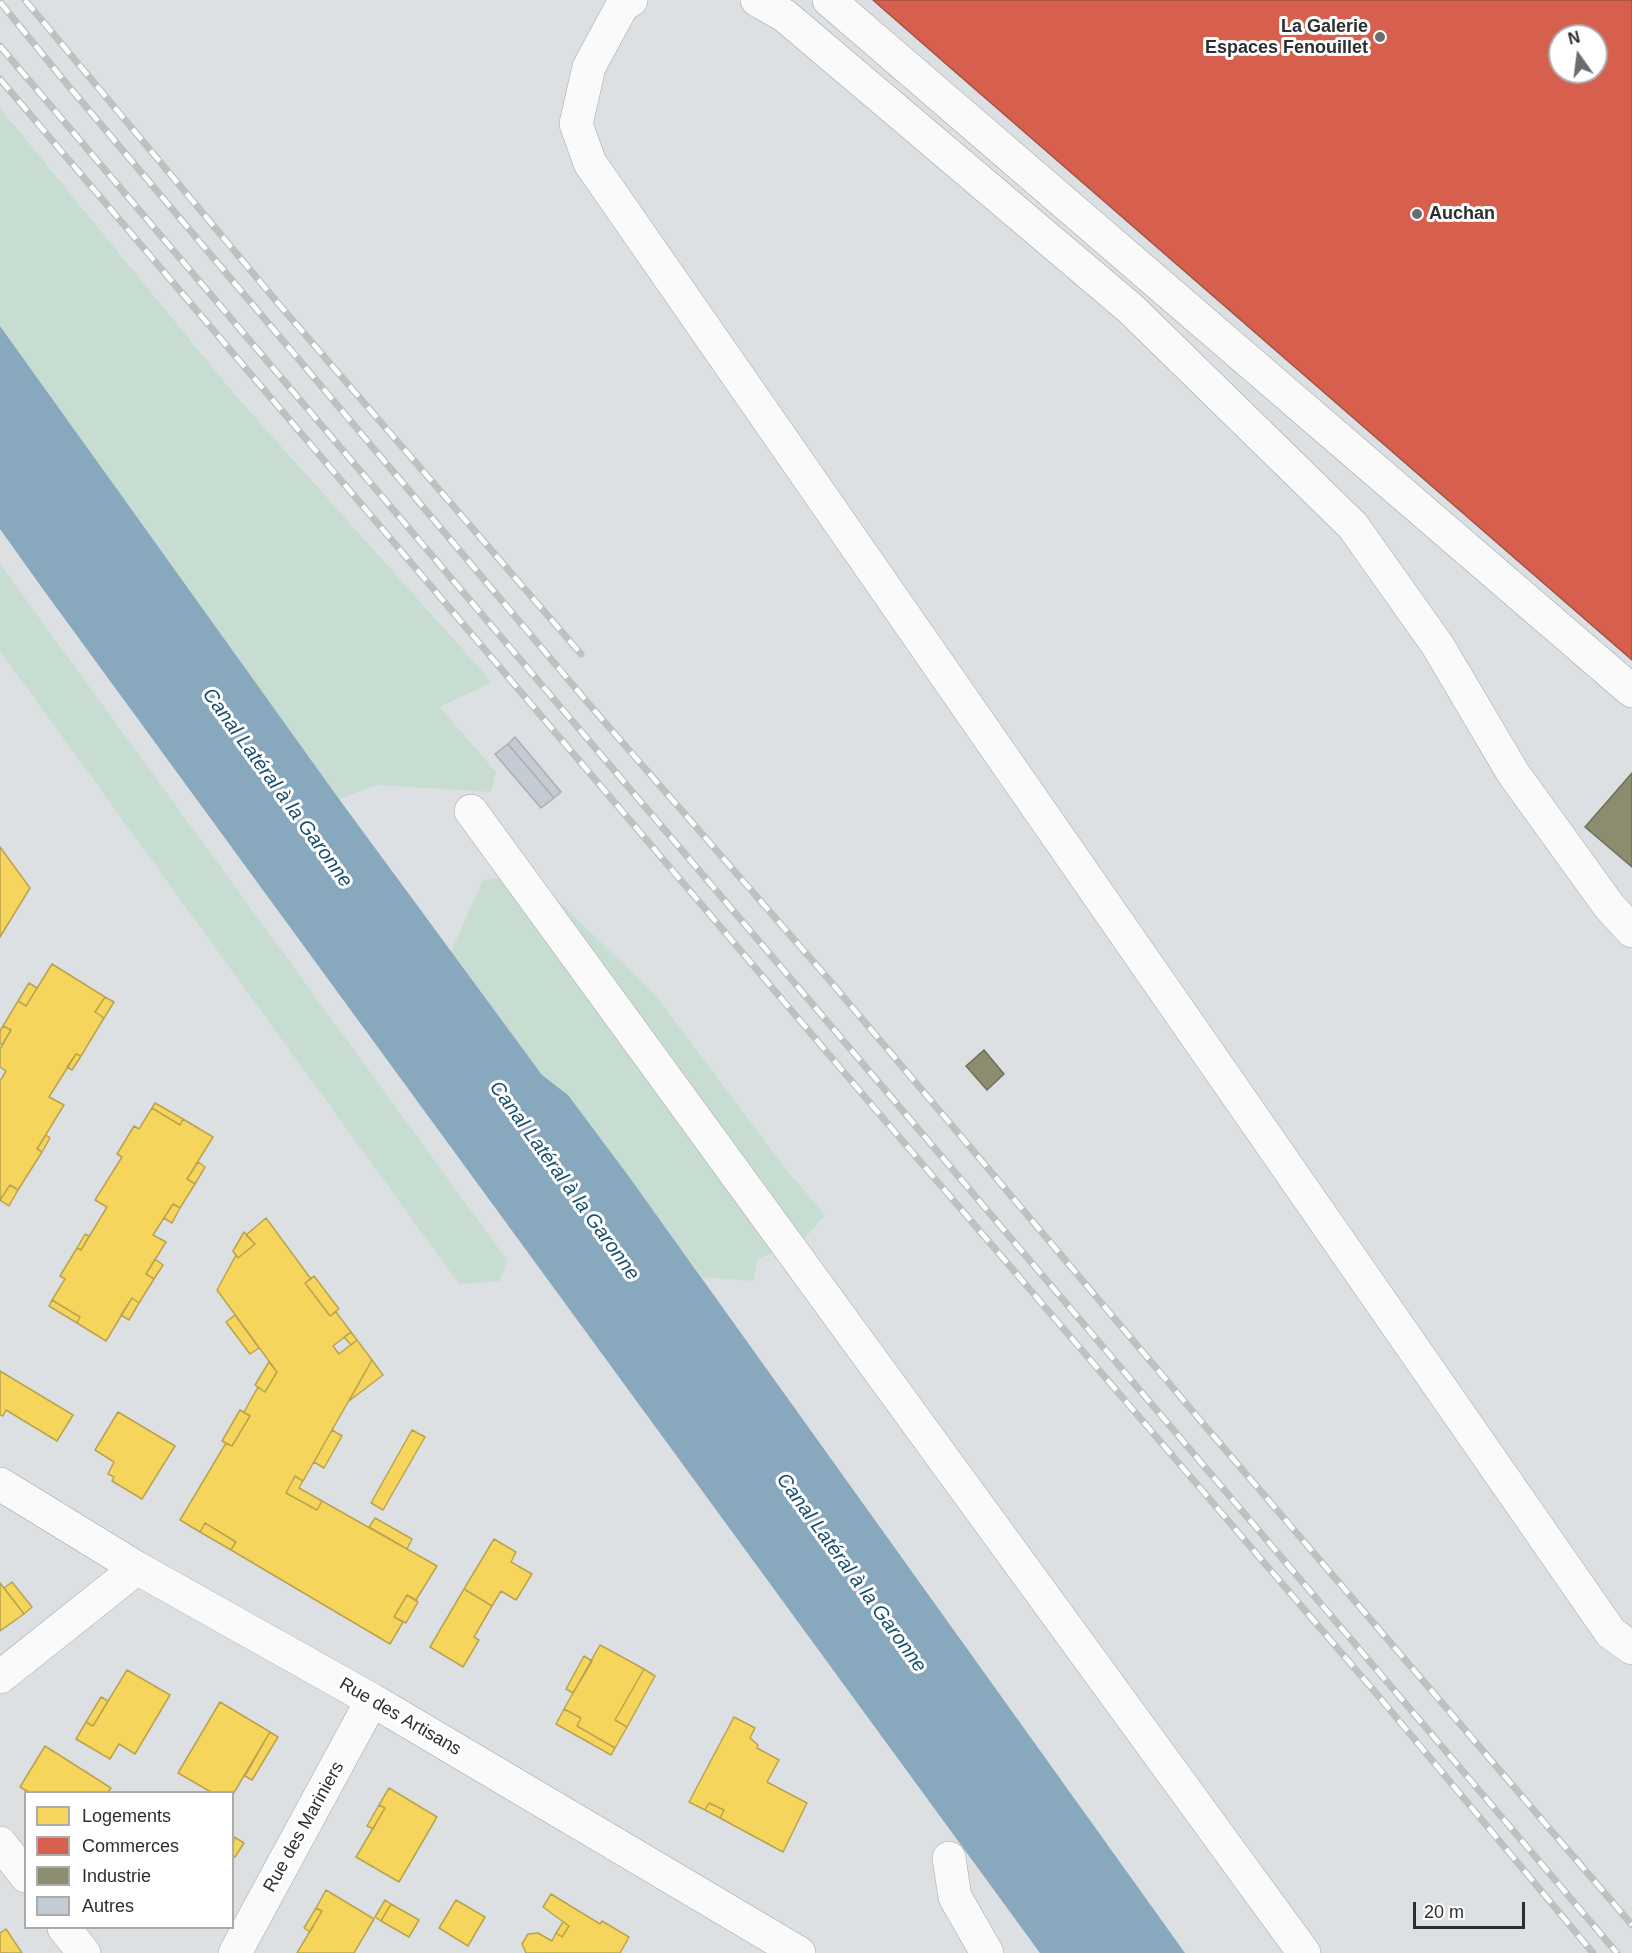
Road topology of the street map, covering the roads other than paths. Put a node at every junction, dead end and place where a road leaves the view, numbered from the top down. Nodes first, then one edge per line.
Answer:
1 (631, 0) edge
2 (758, 0) edge
3 (829, 0) edge
4 (1632, 691) edge
5 (471, 811) dead end
6 (1632, 931) edge
7 (0, 1484) edge
8 (137, 1568) junction
9 (1632, 1648) edge
10 (0, 1677) edge
11 (372, 1700) junction
12 (0, 1843) edge
13 (949, 1858) dead end
14 (24, 1873) edge
15 (65, 1929) edge
16 (84, 1953) edge
17 (235, 1953) edge
18 (799, 1953) edge
19 (987, 1953) edge
20 (1304, 1953) edge

1 - 9 street
2 - 6 street
3 - 4 street
5 - 20 street
7 - 8 street, Rue des Artisans
8 - 10 street
8 - 11 street, Rue des Artisans
11 - 17 street, Rue des Mariniers
11 - 18 street, Rue des Artisans
12 - 14 street
13 - 19 street
15 - 16 street

